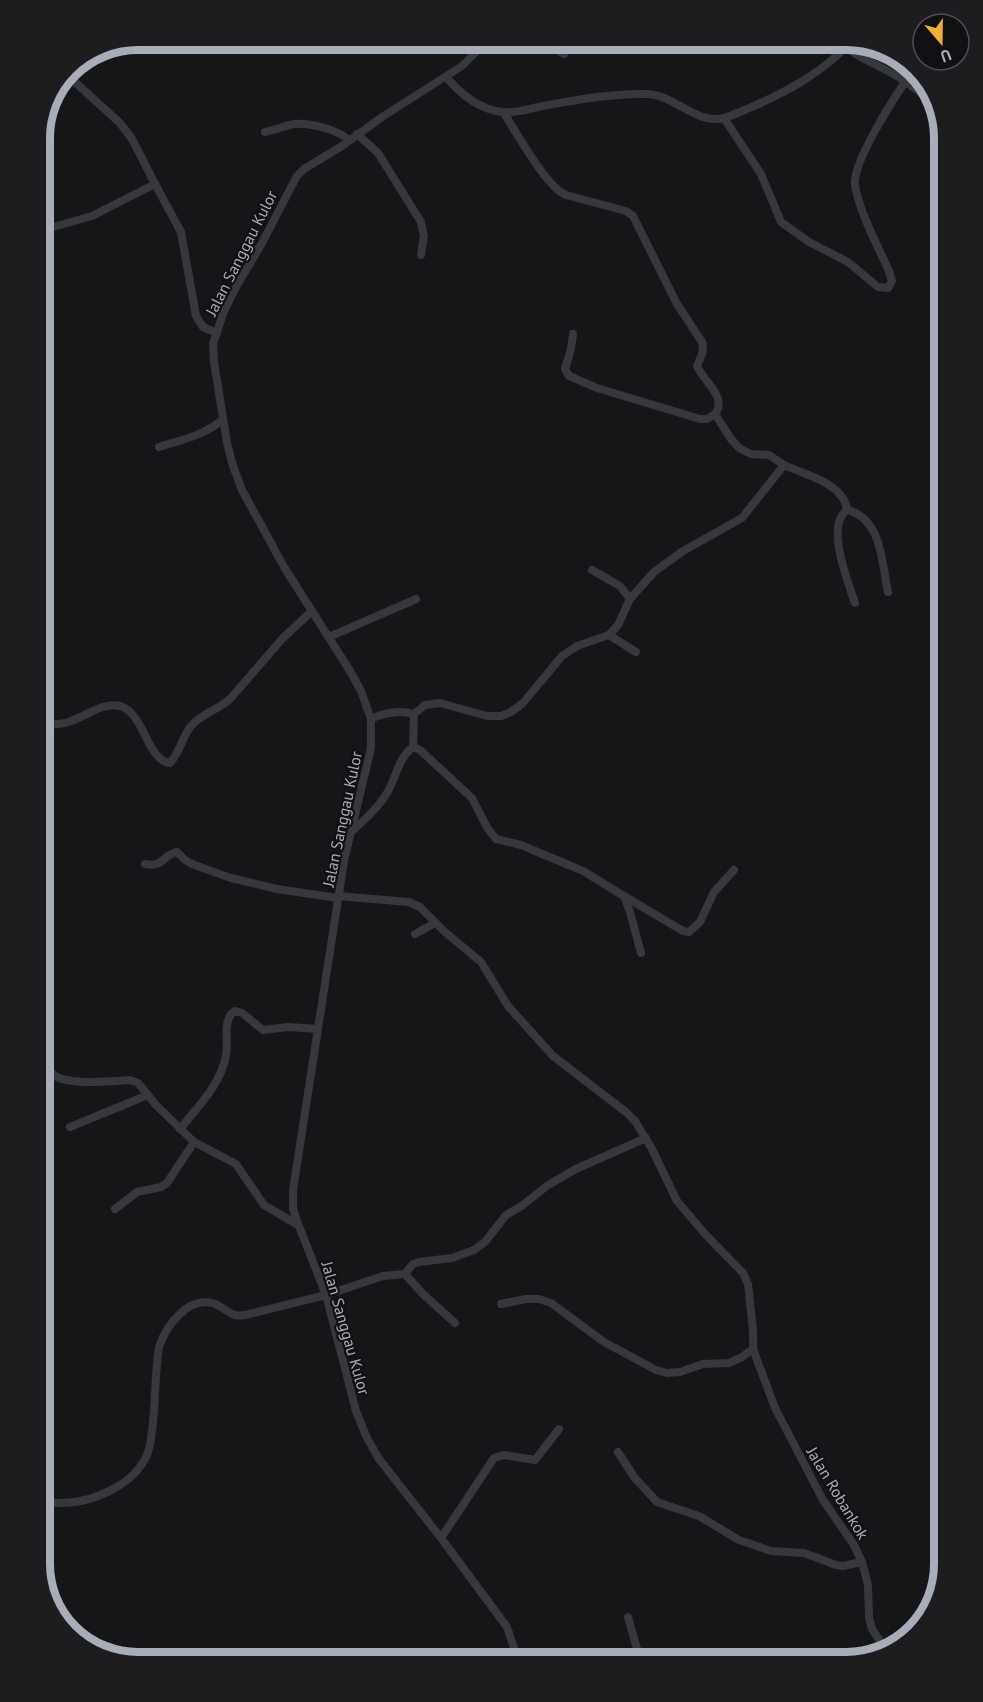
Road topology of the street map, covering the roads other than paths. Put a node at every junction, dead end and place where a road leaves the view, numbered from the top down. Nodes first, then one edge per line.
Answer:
1 (479, 49) edge
2 (556, 50) edge
3 (843, 50) edge
4 (851, 50) edge
5 (564, 54) dead end
6 (446, 77) junction
7 (909, 77) edge
8 (72, 80) edge
9 (906, 81) junction
10 (922, 95) edge
11 (504, 113) junction
12 (724, 118) junction
13 (265, 132) dead end
14 (357, 134) junction
15 (349, 140) junction
16 (155, 184) junction
17 (50, 228) edge
18 (421, 255) dead end
19 (217, 333) junction
20 (573, 334) dead end
21 (715, 414) junction
22 (223, 419) junction
23 (159, 447) dead end
24 (784, 465) junction
25 (847, 510) junction
26 (592, 570) dead end
27 (888, 592) dead end
28 (416, 598) dead end
29 (630, 599) junction
30 (855, 603) dead end
31 (312, 611) junction
32 (609, 635) junction
33 (328, 637) junction
34 (636, 652) dead end
35 (414, 714) junction
36 (371, 719) junction
37 (50, 724) edge
38 (413, 747) junction
39 (351, 832) junction
40 (145, 864) dead end
41 (734, 870) dead end
42 (624, 896) junction
43 (338, 897) junction
44 (435, 923) junction
45 (415, 934) dead end
46 (641, 953) dead end
47 (318, 1029) junction
48 (50, 1071) edge
49 (148, 1095) junction
50 (70, 1127) dead end
51 (180, 1129) junction
52 (646, 1138) junction
53 (194, 1142) junction
54 (116, 1209) dead end
55 (299, 1226) junction
56 (405, 1274) junction
57 (326, 1295) junction
58 (501, 1304) dead end
59 (455, 1323) dead end
60 (753, 1349) junction
61 (559, 1429) dead end
62 (618, 1452) dead end
63 (50, 1502) edge
64 (441, 1538) junction
65 (862, 1562) junction
66 (628, 1617) dead end
67 (882, 1644) edge
68 (515, 1652) edge
69 (638, 1652) edge

1 - 6 street, Jalan Sanggau Kulor
2 - 5 street
3 - 12 street
4 - 9 street
6 - 11 street
6 - 14 street, Jalan Sanggau Kulor
7 - 9 street
8 - 16 street
9 - 10 street
9 - 12 street
11 - 12 street
11 - 21 street
13 - 15 street
14 - 15 street, Jalan Sanggau Kulor
14 - 18 street
15 - 19 street, Jalan Sanggau Kulor
16 - 17 street
16 - 19 street
19 - 22 street, Jalan Sanggau Kulor
20 - 21 street
21 - 24 street
22 - 23 street
22 - 31 street, Jalan Sanggau Kulor
24 - 25 street
24 - 29 street
25 - 27 street
25 - 30 street
26 - 29 street
28 - 33 street
29 - 32 street
31 - 33 street, Jalan Sanggau Kulor
31 - 37 street
32 - 34 street
32 - 35 street
33 - 36 street, Jalan Sanggau Kulor
35 - 36 street
35 - 38 street
36 - 39 street, Jalan Sanggau Kulor
38 - 39 street
38 - 42 street
39 - 43 street, Jalan Sanggau Kulor
40 - 43 street, Jalan Robankok
41 - 42 street
42 - 46 street
43 - 44 street, Jalan Robankok
43 - 47 street, Jalan Sanggau Kulor
44 - 45 street
44 - 52 street, Jalan Robankok
47 - 51 street
47 - 55 street, Jalan Sanggau Kulor
48 - 49 street
49 - 50 street
49 - 51 street
51 - 53 street
52 - 56 street
52 - 60 street, Jalan Robankok
53 - 54 street
53 - 55 street
55 - 57 street, Jalan Sanggau Kulor
56 - 57 street
56 - 59 street
57 - 63 street
57 - 64 street, Jalan Sanggau Kulor
58 - 60 street
60 - 65 street, Jalan Robankok
61 - 64 street
62 - 65 street
64 - 68 street, Jalan Sanggau Kulor
65 - 67 street, Jalan Robankok
66 - 69 street

